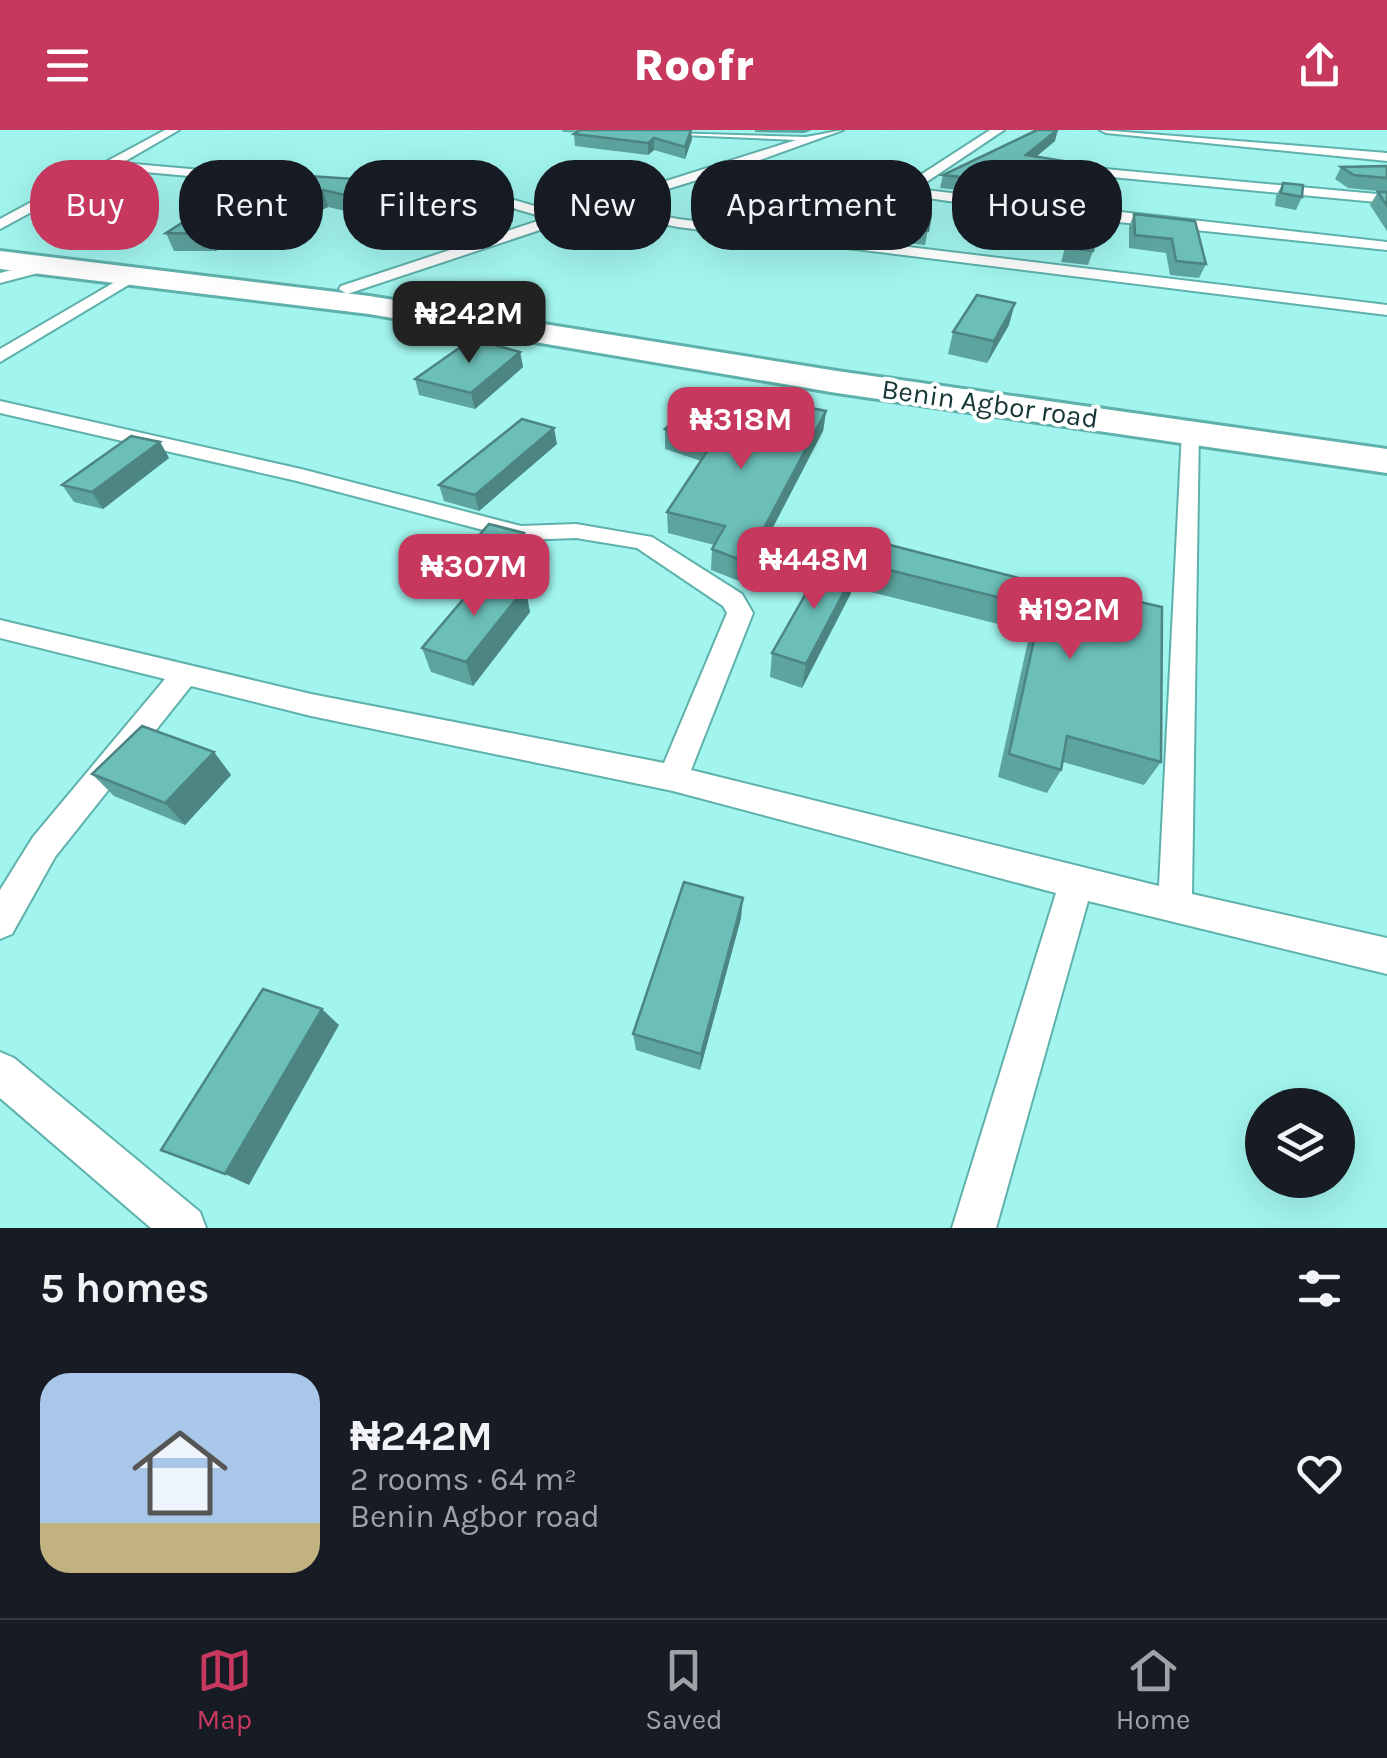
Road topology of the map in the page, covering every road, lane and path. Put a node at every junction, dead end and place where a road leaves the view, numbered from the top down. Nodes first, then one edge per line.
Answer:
1 (174, 130) edge
2 (570, 130) edge
3 (837, 130) edge
4 (998, 130) edge
5 (1106, 130) edge
6 (1134, 132) edge
7 (817, 137) junction
8 (1347, 142) dead end
9 (1358, 154) junction
10 (1387, 157) edge
11 (117, 160) edge
12 (755, 160) edge
13 (1117, 160) edge
14 (159, 170) edge
15 (932, 173) edge
16 (1122, 181) edge
17 (1122, 184) edge
18 (1387, 199) edge
19 (30, 208) edge
20 (534, 210) edge
21 (671, 222) edge
22 (0, 225) edge
23 (534, 225) edge
24 (1387, 246) edge
25 (0, 250) edge
26 (0, 260) edge
27 (52, 266) junction
28 (136, 275) junction
29 (0, 278) edge
30 (347, 289) junction
31 (1387, 310) edge
32 (0, 356) edge
33 (840, 373) junction
34 (0, 407) edge
35 (1192, 431) junction
36 (1386, 458) edge
37 (0, 630) edge
38 (184, 675) junction
39 (672, 778) junction
40 (1076, 883) junction
41 (1175, 907) junction
42 (0, 922) edge
43 (1387, 956) edge
44 (0, 1072) edge
45 (184, 1228) edge
46 (974, 1228) edge

1 - 11 street
2 - 7 street
3 - 7 street
4 - 15 street
5 - 6 street
6 - 9 street
6 - 13 street
7 - 12 street
8 - 9 street
9 - 10 street
14 - 20 street
16 - 18 street
17 - 24 street
19 - 22 street
21 - 31 street
23 - 30 street
25 - 30 highway, Benin Agbor road
26 - 27 highway, Benin Agbor road
27 - 28 highway, Benin Agbor road
27 - 29 street
28 - 32 street
28 - 33 highway, Benin Agbor road
30 - 33 highway, Benin Agbor road
33 - 35 highway, Benin Agbor road
33 - 36 highway, Benin Agbor road
34 - 39 street
35 - 36 highway, Benin Agbor road
35 - 41 street
37 - 38 street
38 - 39 street
38 - 42 street
39 - 40 street
40 - 41 street
40 - 46 street
41 - 43 street
44 - 45 street

